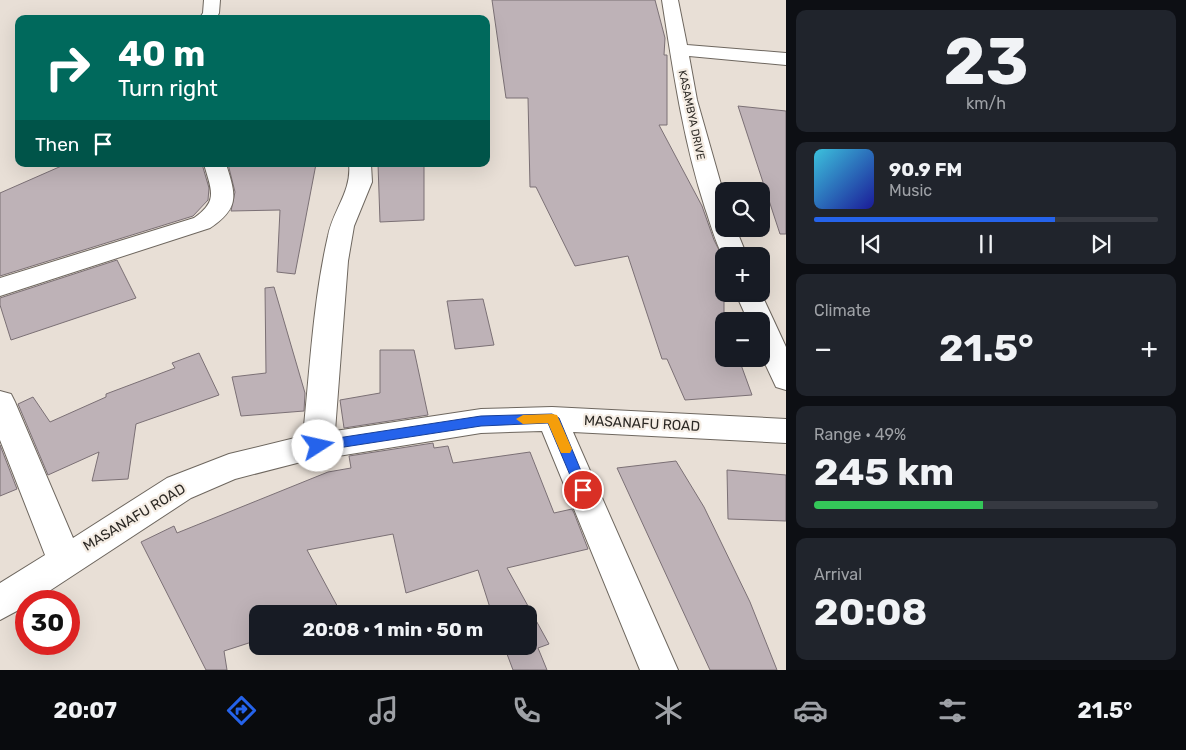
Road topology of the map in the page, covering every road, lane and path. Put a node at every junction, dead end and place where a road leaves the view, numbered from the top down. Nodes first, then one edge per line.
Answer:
1 (212, 0) edge
2 (670, 0) edge
3 (210, 15) edge
4 (678, 50) junction
5 (786, 59) edge
6 (216, 167) edge
7 (361, 167) edge
8 (715, 202) edge
9 (0, 288) edge
10 (770, 343) edge
11 (786, 379) edge
12 (0, 402) edge
13 (552, 418) junction
14 (786, 432) edge
15 (318, 446) junction
16 (65, 560) junction
17 (0, 604) edge
18 (659, 670) edge

1 - 3 street
2 - 4 street, KASAMBYA DRIVE
4 - 5 street
4 - 8 street, KASAMBYA DRIVE
6 - 9 street
7 - 15 street
10 - 11 street
12 - 16 street
13 - 14 street, MASANAFU ROAD
13 - 15 street, MASANAFU ROAD
13 - 18 street
15 - 16 street, MASANAFU ROAD
16 - 17 street, MASANAFU ROAD

